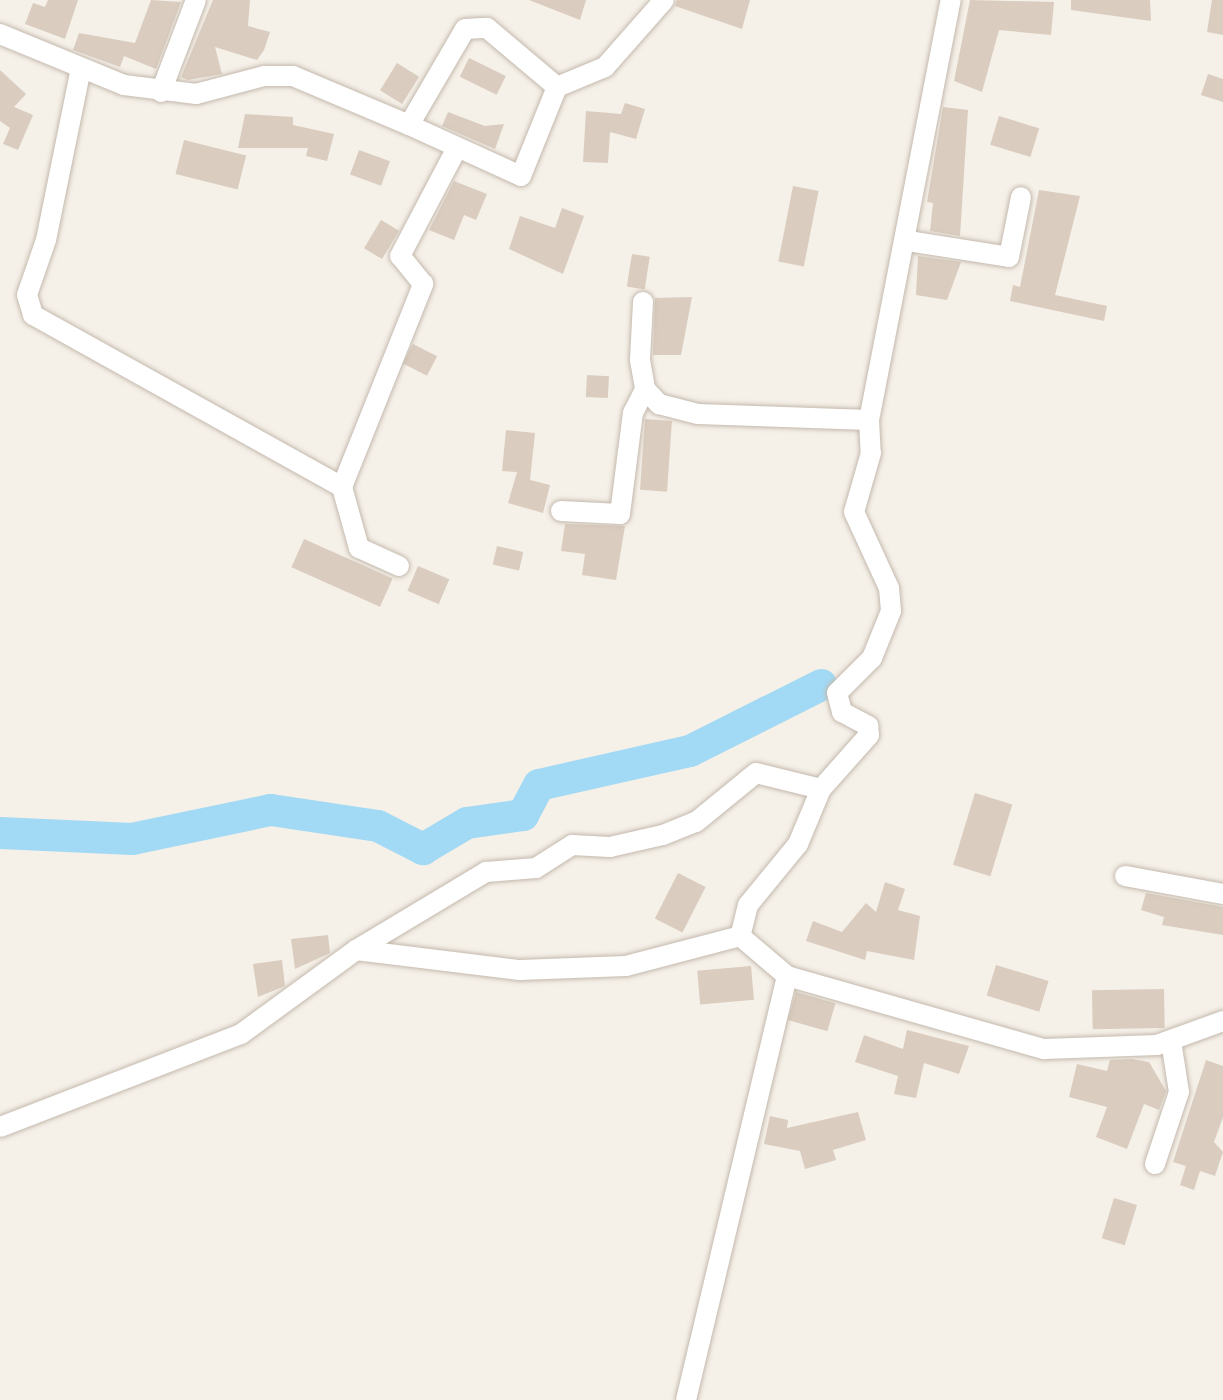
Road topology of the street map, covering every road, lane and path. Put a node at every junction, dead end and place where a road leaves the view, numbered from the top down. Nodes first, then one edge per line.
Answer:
1 (196, 0) edge
2 (664, 0) edge
3 (951, 0) edge
4 (0, 34) edge
5 (80, 73) junction
6 (557, 87) junction
7 (161, 92) junction
8 (409, 125) junction
9 (456, 150) junction
10 (1021, 197) dead end
11 (908, 241) junction
12 (643, 302) dead end
13 (645, 389) junction
14 (869, 420) junction
15 (342, 487) junction
16 (561, 511) dead end
17 (399, 566) dead end
18 (821, 789) junction
19 (1125, 876) dead end
20 (1223, 894) edge
21 (740, 936) junction
22 (356, 950) junction
23 (787, 976) junction
24 (1223, 1021) edge
25 (1171, 1041) junction
26 (0, 1127) edge
27 (1155, 1164) dead end
28 (686, 1400) edge

1 - 7 street
2 - 6 street
3 - 11 street
4 - 5 street
5 - 7 street
5 - 15 street
6 - 8 street
6 - 9 street
7 - 8 street
8 - 9 street
9 - 15 street
10 - 11 street
11 - 14 street
12 - 13 street
13 - 14 street
13 - 16 street
14 - 18 street
15 - 17 street
18 - 21 street
18 - 22 street
19 - 20 street
21 - 22 street
21 - 23 street
22 - 26 street
23 - 25 street
23 - 28 street
24 - 25 street
25 - 27 street

